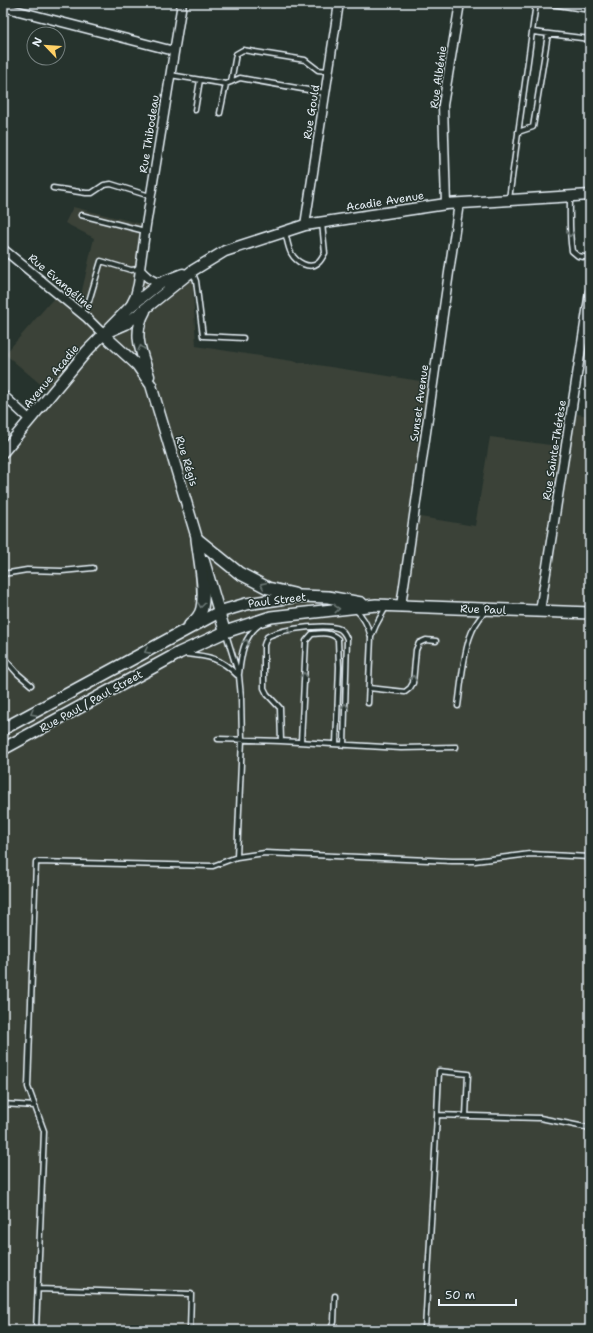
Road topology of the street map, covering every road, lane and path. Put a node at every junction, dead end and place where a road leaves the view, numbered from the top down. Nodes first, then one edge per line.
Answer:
1 (182, 3) edge
2 (339, 3) edge
3 (460, 3) edge
4 (536, 3) edge
5 (545, 3) edge
6 (3, 7) edge
7 (590, 10) edge
8 (533, 32) junction
9 (548, 34) junction
10 (590, 39) edge
11 (174, 51) junction
12 (328, 71) junction
13 (170, 75) junction
14 (200, 80) junction
15 (231, 82) junction
16 (226, 84) junction
17 (325, 93) junction
18 (195, 110) dead end
19 (220, 113) dead end
20 (518, 132) junction
21 (53, 188) dead end
22 (590, 195) edge
23 (150, 196) junction
24 (570, 196) junction
25 (509, 200) junction
26 (459, 203) junction
27 (446, 204) junction
28 (81, 215) dead end
29 (322, 222) junction
30 (305, 225) junction
31 (145, 231) junction
32 (285, 232) junction
33 (3, 249) edge
34 (590, 258) edge
35 (139, 269) junction
36 (192, 271) junction
37 (160, 283) junction
38 (590, 292) edge
39 (130, 307) junction
40 (147, 308) junction
41 (80, 312) junction
42 (103, 334) junction
43 (243, 338) dead end
44 (151, 385) junction
45 (3, 395) edge
46 (30, 420) junction
47 (3, 452) edge
48 (197, 538) junction
49 (93, 568) dead end
50 (3, 574) edge
51 (300, 596) junction
52 (381, 605) junction
53 (401, 606) junction
54 (354, 608) junction
55 (486, 609) junction
56 (540, 611) junction
57 (219, 612) junction
58 (590, 613) edge
59 (270, 617) junction
60 (181, 632) junction
61 (225, 632) junction
62 (371, 638) junction
63 (436, 641) dead end
64 (179, 653) junction
65 (3, 657) edge
66 (239, 676) junction
67 (31, 685) dead end
68 (368, 688) junction
69 (368, 703) dead end
70 (458, 706) dead end
71 (3, 729) edge
72 (218, 739) dead end
73 (242, 739) junction
74 (281, 741) junction
75 (301, 742) junction
76 (336, 744) junction
77 (344, 744) junction
78 (456, 747) dead end
79 (3, 749) edge
80 (237, 857) junction
81 (590, 857) edge
82 (3, 1104) edge
83 (35, 1106) junction
84 (438, 1115) junction
85 (466, 1116) junction
86 (590, 1128) edge
87 (38, 1289) junction
88 (335, 1296) dead end
89 (36, 1330) edge
90 (190, 1330) edge
91 (330, 1330) edge
92 (425, 1330) edge

1 - 11 street, Rue Thibodeau
2 - 12 street, Rue Gould
3 - 27 street, Rue Albénie
4 - 8 lane
5 - 7 lane
6 - 11 street
8 - 9 lane
8 - 20 lane
9 - 10 lane
9 - 20 lane
11 - 13 street, Rue Thibodeau
12 - 15 lane
12 - 17 street, Rue Gould
13 - 14 lane
13 - 23 street, Rue Thibodeau
14 - 16 lane
14 - 18 lane
15 - 16 lane
15 - 17 lane
16 - 19 lane
17 - 30 street, Rue Gould
20 - 25 lane
21 - 23 lane
22 - 24 street, Acadie Avenue
23 - 31 street, Rue Thibodeau
24 - 25 street, Acadie Avenue
24 -> 34 lane
25 - 26 street, Acadie Avenue
26 - 27 street, Acadie Avenue
26 - 53 street, Sunset Avenue
27 - 29 street, Acadie Avenue
28 - 31 lane
29 - 30 street, Acadie Avenue
29 - 32 lane
30 - 32 street, Acadie Avenue
31 - 35 street, Rue Thibodeau
32 - 36 street, Acadie Avenue
33 - 41 street, Rue Evangéline
35 - 37 street
35 - 39 street, Rue Thibodeau
35 - 41 lane
36 - 37 street, Acadie Avenue
36 - 40 street, Acadie Avenue
36 - 43 lane
37 - 39 street, Acadie Avenue
38 - 56 street, Rue Sainte-Thérèse
39 - 42 street, Acadie Avenue
40 - 42 street, Acadie Avenue
44 -> 40 street
41 - 42 street, Rue Evangéline
42 - 44 street, Rue Régis
42 - 46 street, Avenue Acadie
44 - 48 street, Rue Régis
45 - 46 street
46 - 47 street, Avenue Acadie
51 -> 48 main road
48 - 57 street, Rue Régis
48 -> 60 main road
49 - 50 lane
51 - 52 main road, Paul Street
51 - 57 main road, Paul Street
52 - 53 main road, Rue Paul
52 - 54 main road, Paul Street
52 - 62 lane
53 - 55 main road, Rue Paul
59 -> 54 main road, Paul Street
54 - 62 lane
55 - 56 main road, Rue Paul
55 - 70 lane
56 - 58 main road, Rue Paul
57 - 60 main road, Paul Street
57 - 61 street, Rue Régis
59 - 61 main road, Paul Street
66 -> 59 lane
60 -> 71 main road, Paul Street
61 - 64 main road, Paul Street
61 - 66 lane
62 - 68 lane
68 -> 63 lane
64 - 66 lane
64 - 79 main road, Rue Paul / Paul Street
65 - 67 lane
66 - 73 lane
68 - 69 lane
72 - 73 lane
73 - 74 lane
73 - 80 lane
74 - 75 lane
77 -> 74 lane
75 - 76 lane
75 -> 76 lane
76 - 77 lane
77 - 78 lane
80 - 81 lane
80 - 83 lane
82 - 83 lane
83 - 87 lane
84 - 85 lane
84 - 85 lane
84 - 92 lane
85 - 86 lane
87 - 89 lane
87 - 90 lane
88 - 91 lane

